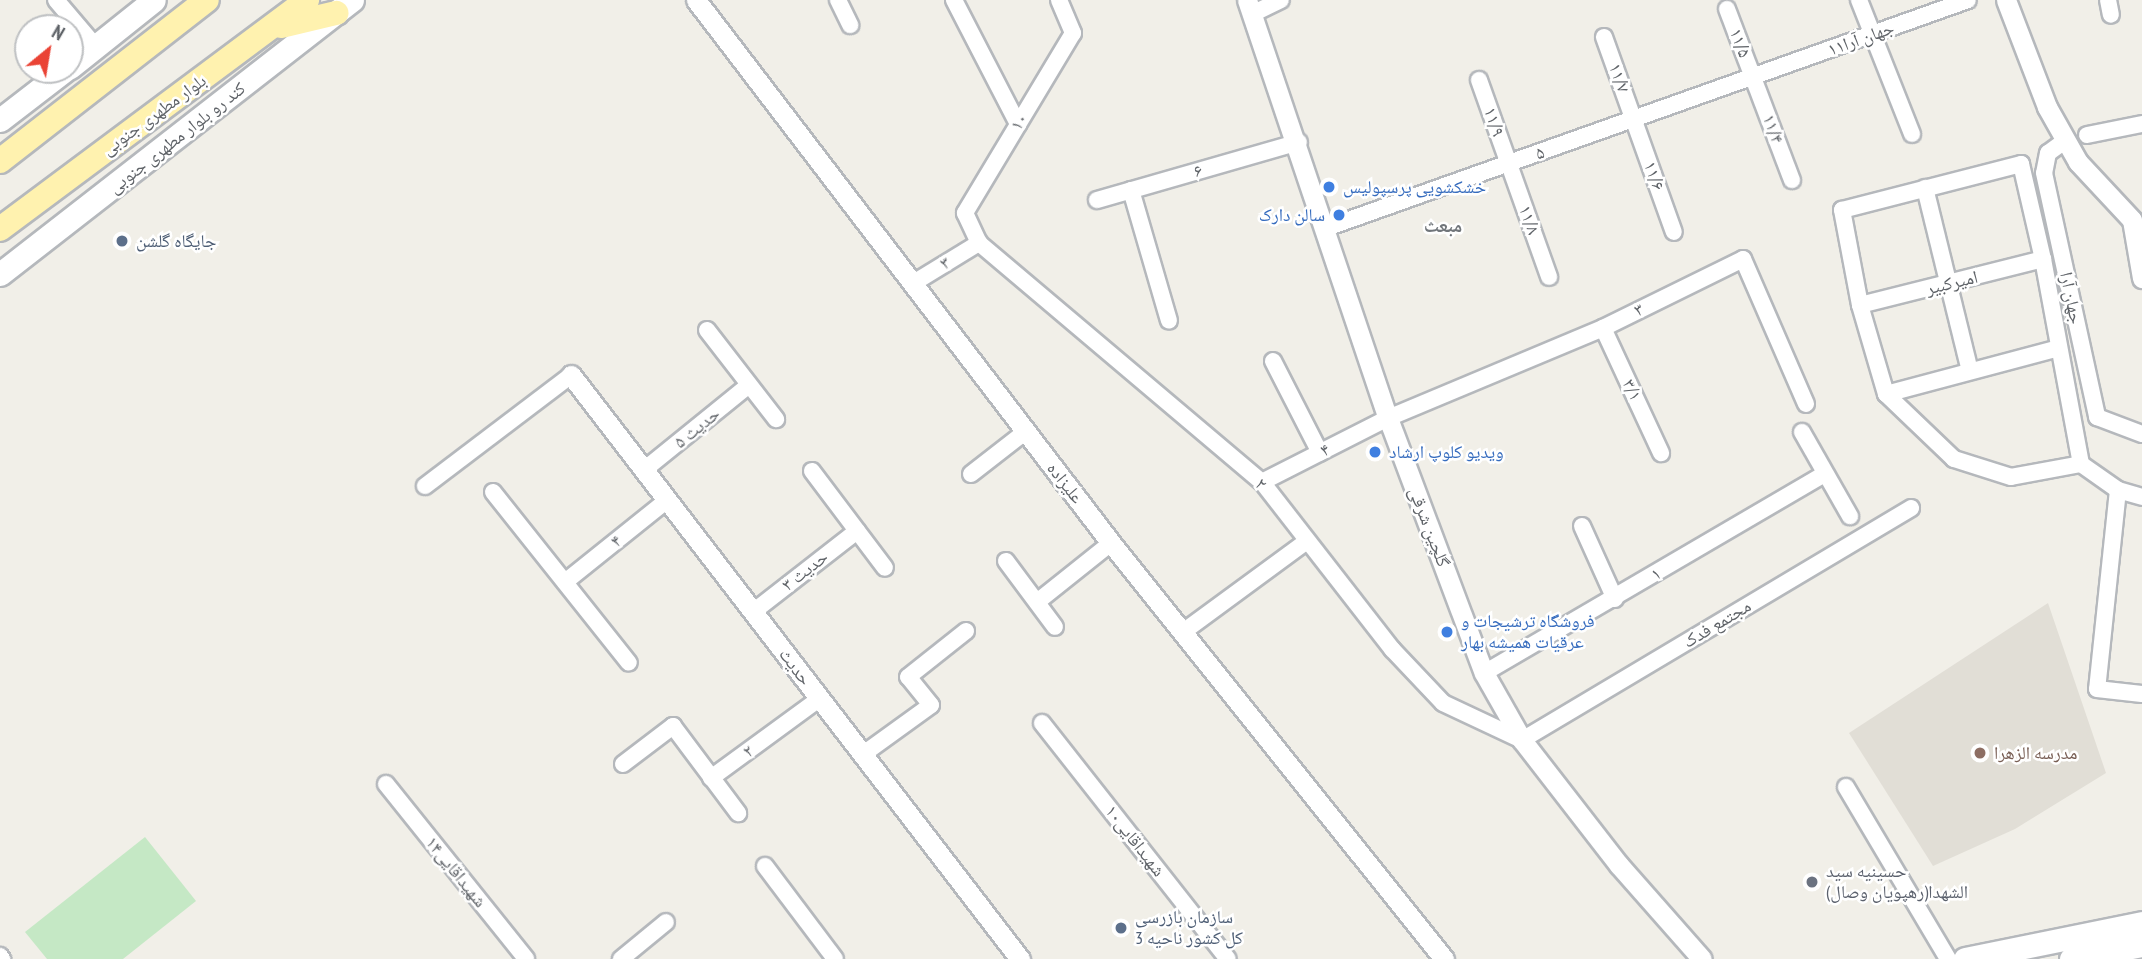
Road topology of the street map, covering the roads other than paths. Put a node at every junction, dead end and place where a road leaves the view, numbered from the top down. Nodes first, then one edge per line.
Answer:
1 (56, 0) edge
2 (154, 0) edge
3 (207, 0) edge
4 (307, 0) edge
5 (696, 0) edge
6 (838, 0) edge
7 (954, 0) edge
8 (1059, 0) edge
9 (1281, 0) edge
10 (1859, 0) edge
11 (1968, 0) edge
12 (2006, 0) edge
13 (1931, 6) edge
14 (344, 7) edge
15 (1250, 7) edge
16 (1727, 9) dead end
17 (850, 25) dead end
18 (273, 27) junction
19 (1873, 34) junction
20 (1604, 37) dead end
21 (96, 47) junction
22 (84, 56) edge
23 (1753, 77) junction
24 (1479, 80) dead end
25 (47, 84) edge
26 (0, 120) edge
27 (1634, 120) junction
28 (1018, 124) junction
29 (2142, 124) edge
30 (1912, 134) dead end
31 (2087, 135) dead end
32 (2066, 140) junction
33 (1299, 142) junction
34 (0, 161) edge
35 (1508, 164) junction
36 (1793, 180) dead end
37 (1925, 188) junction
38 (1131, 190) junction
39 (1097, 200) dead end
40 (0, 229) edge
41 (1326, 229) junction
42 (1674, 232) dead end
43 (979, 243) junction
44 (2043, 259) junction
45 (0, 274) edge
46 (1549, 277) dead end
47 (2142, 278) edge
48 (912, 284) junction
49 (1951, 285) junction
50 (1860, 305) junction
51 (1169, 321) dead end
52 (1603, 328) junction
53 (707, 330) dead end
54 (2059, 348) junction
55 (1273, 361) dead end
56 (1970, 371) junction
57 (571, 374) joint
58 (749, 385) junction
59 (1886, 394) junction
60 (1805, 404) dead end
61 (1388, 418) junction
62 (776, 419) dead end
63 (1025, 432) junction
64 (1802, 432) dead end
65 (2142, 434) edge
66 (1320, 453) junction
67 (1661, 453) dead end
68 (2081, 464) junction
69 (644, 470) junction
70 (811, 471) dead end
71 (971, 474) dead end
72 (1825, 474) junction
73 (1262, 482) junction
74 (425, 486) dead end
75 (2118, 490) junction
76 (493, 492) dead end
77 (2142, 497) edge
78 (666, 501) junction
79 (1911, 508) dead end
80 (1850, 516) dead end
81 (1582, 526) dead end
82 (857, 531) junction
83 (1307, 541) junction
84 (1111, 542) junction
85 (1006, 561) dead end
86 (885, 568) dead end
87 (565, 582) junction
88 (1615, 599) junction
89 (1037, 602) junction
90 (753, 612) junction
91 (1055, 627) dead end
92 (966, 631) dead end
93 (1183, 632) junction
94 (629, 663) dead end
95 (1485, 673) junction
96 (2142, 694) edge
97 (819, 699) junction
98 (1042, 723) dead end
99 (1522, 740) junction
100 (862, 755) junction
101 (623, 764) dead end
102 (711, 778) junction
103 (386, 784) dead end
104 (1846, 787) dead end
105 (738, 813) dead end
106 (765, 866) dead end
107 (666, 922) dead end
108 (2142, 923) edge
109 (2142, 945) edge
110 (526, 959) edge
111 (621, 959) edge
112 (835, 959) edge
113 (1020, 959) edge
114 (1228, 959) edge
115 (1444, 959) edge
116 (1702, 959) edge
117 (1948, 959) edge
118 (1965, 959) edge
119 (2071, 959) edge

1 - 21 street
2 - 21 main road
3 - 34 main road
4 - 18 main road, بلوار مطهری جنوبی
5 - 48 street, علیزاده
6 - 17 street
7 - 28 street
8 - 28 street, ۱۰
9 - 15 street
10 - 19 street
11 - 13 street, جهان آرا۱۱
12 - 32 street
13 - 19 street, جهان آرا۱۱
14 - 18 main road
14 - 45 main road, کند رو بلوار مطهری جنوبی
15 - 33 street, گلچین شرقی
16 - 23 street, ۱۱/۵
18 - 40 main road, بلوار مطهری جنوبی
19 - 23 street, جهان آرا۱۱
19 - 30 street
20 - 27 street, ۱۱/۷
21 - 22 main road
23 - 27 street, ۵
23 - 36 street, ۱۱/۴
24 - 35 street, ۱۱/۹
25 - 26 main road
27 - 35 street, ۵
27 - 42 street, ۱۱/۶
28 - 43 street, ۱۰
29 - 31 street
32 - 47 street
32 - 65 street, جهان آرا
33 - 38 street, ۶
33 - 41 street, گلچین شرقی
35 - 41 street, ۵
35 - 46 street, ۱۱/۸
37 - 44 street
37 - 49 street
37 - 50 street
38 - 39 street, ۶
38 - 51 street
41 - 61 street, گلچین شرقی
43 - 48 street, ۳
43 - 73 street, ۲
44 - 49 street, امیرکبیر
44 - 54 street
48 - 63 street, علیزاده
49 - 50 street, امیرکبیر
49 - 56 street
50 - 59 street
52 - 60 street, ۳
52 - 61 street, ۳
52 - 67 street, ۳/۱
53 - 58 street
54 - 56 street
54 - 68 street
55 - 66 street
56 - 59 street
57 - 69 street, حدیث
57 - 74 street
58 - 62 street
58 - 69 street, حدیث ۵
59 - 68 street
61 - 66 street, ۴
61 - 95 street, گلچین شرقی
63 - 71 street
63 - 84 street, علیزاده
64 - 72 street
66 - 73 street, ۴
68 - 75 street
69 - 78 street, حدیث
70 - 82 street
72 - 80 street
72 - 88 street, ۱
73 - 83 street, ۲
75 - 77 street
75 - 96 street
76 - 87 street
78 - 87 street, ۴
78 - 90 street, حدیث
79 - 99 street, مجتمع فدک
81 - 88 street
82 - 86 street
82 - 90 street, حدیث ۳
83 - 93 street
83 - 99 street, ۲
84 - 89 street
84 - 93 street, علیزاده
85 - 89 street
87 - 94 street
88 - 95 street, ۱
89 - 91 street
90 - 97 street, حدیث
92 - 100 street
93 - 115 street, علیزاده
95 - 99 street, گلچین شرقی
97 - 100 street, حدیث
97 - 102 street, ۲
98 - 114 street, شهیداقایی۱۰
99 - 116 street, گلچین شرقی
100 - 113 street, حدیث
101 - 102 street
102 - 105 street
103 - 110 street, شهیداقایی۱۴
104 - 117 street
106 - 112 street
107 - 111 street
108 - 118 main road
109 - 119 main road

